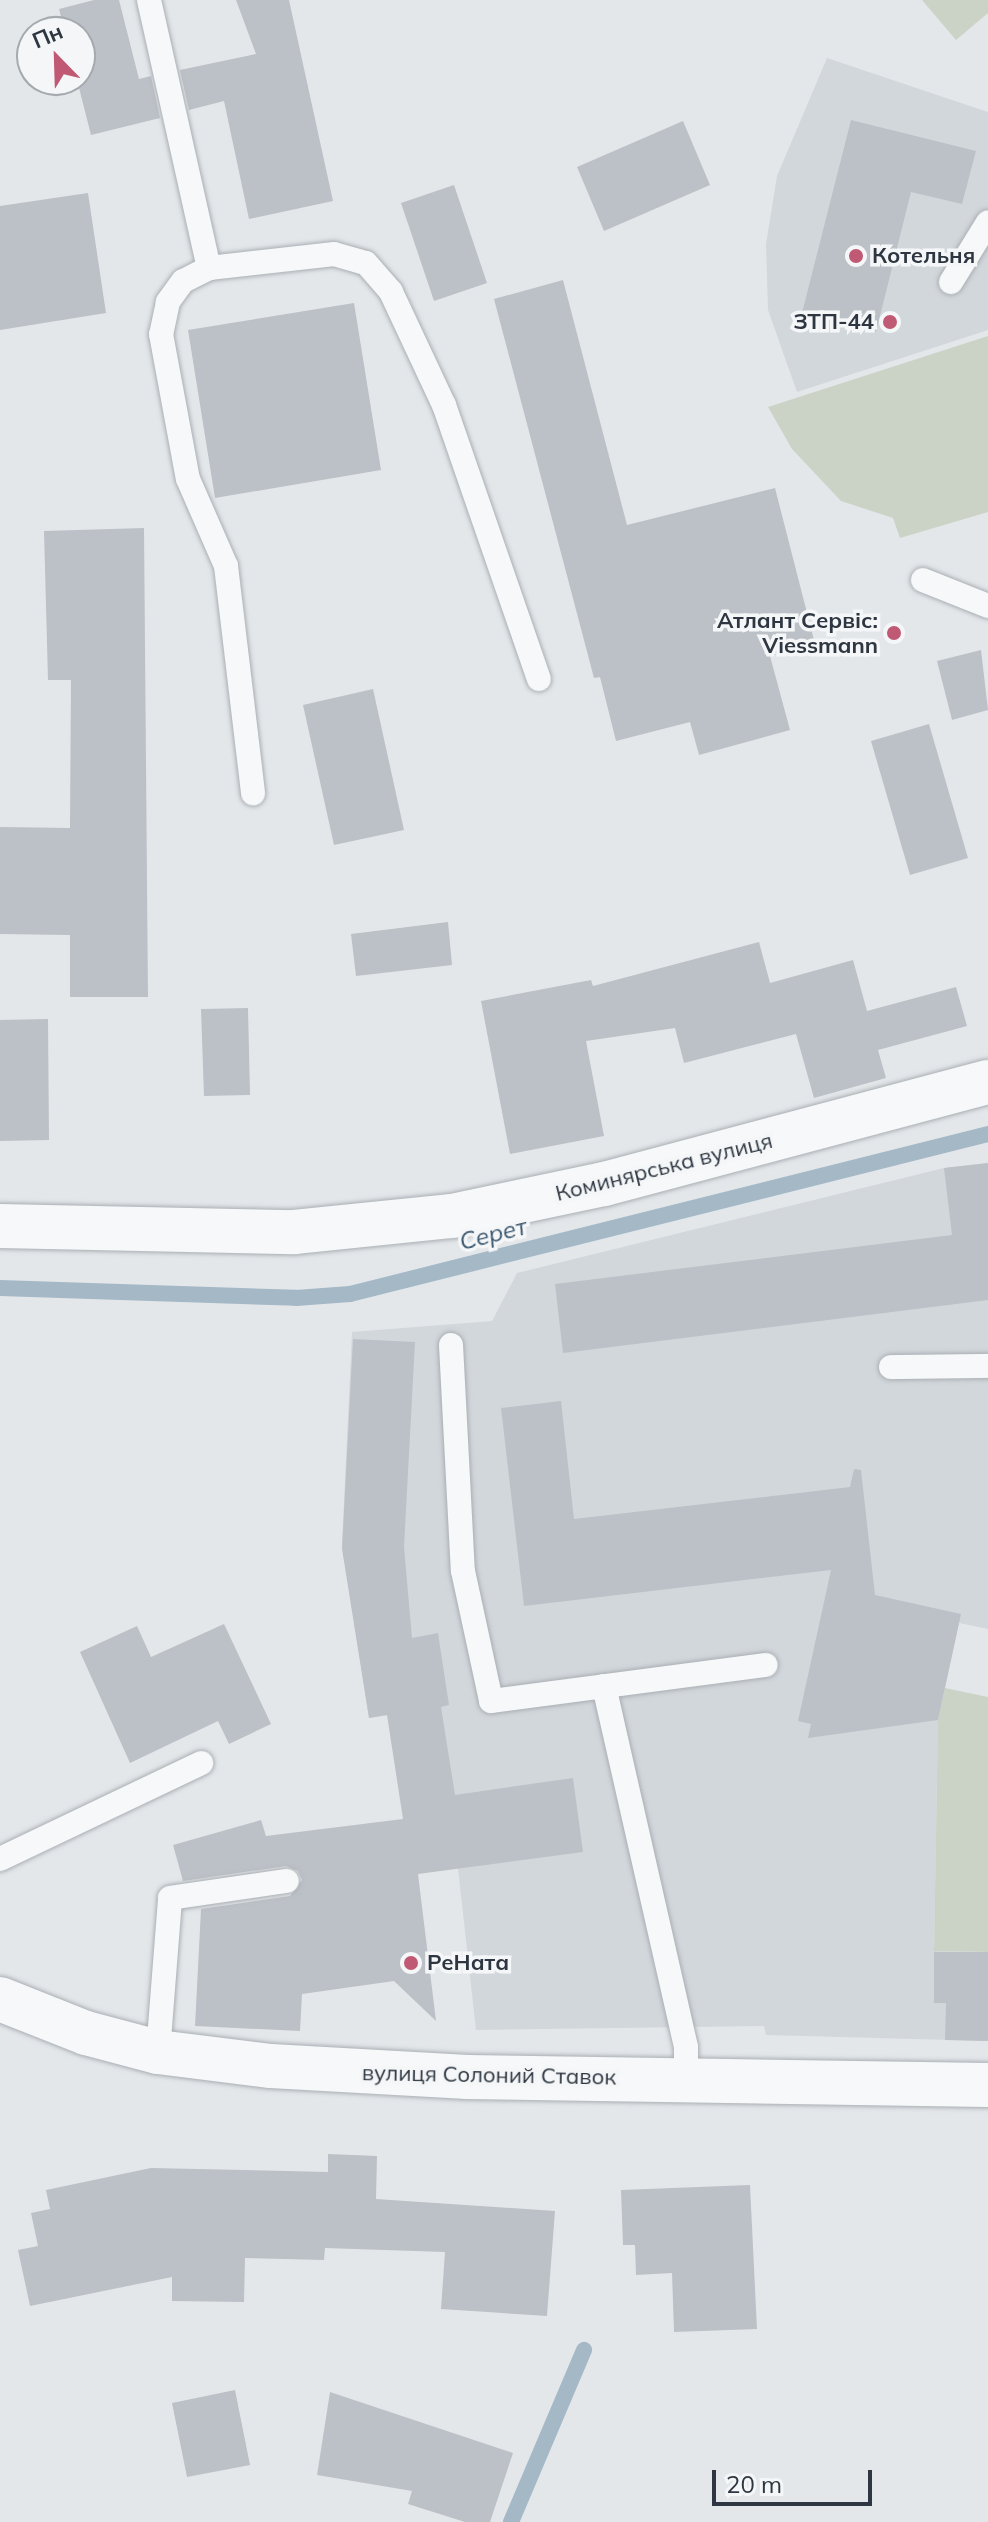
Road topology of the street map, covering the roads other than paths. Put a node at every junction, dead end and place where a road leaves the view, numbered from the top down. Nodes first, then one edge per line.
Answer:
1 (149, 0) edge
2 (988, 222) edge
3 (209, 268) junction
4 (951, 282) dead end
5 (923, 580) dead end
6 (988, 606) edge
7 (539, 679) dead end
8 (253, 793) dead end
9 (988, 1082) edge
10 (0, 1226) edge
11 (451, 1345) dead end
12 (988, 1366) edge
13 (891, 1367) dead end
14 (766, 1665) dead end
15 (604, 1686) junction
16 (201, 1763) dead end
17 (0, 1859) edge
18 (287, 1881) dead end
19 (0, 1999) edge
20 (158, 2052) junction
21 (686, 2079) junction
22 (988, 2085) edge

1 - 3 lane
2 - 4 lane
3 - 7 lane
3 - 8 lane
5 - 6 lane
9 - 10 street, Коминярська вулиця
11 - 15 lane
12 - 13 lane
14 - 15 lane
15 - 21 lane
16 - 17 lane
18 - 20 lane
19 - 20 street, вулиця Солоний Ставок
20 - 21 street, вулиця Солоний Ставок
21 - 22 street, вулиця Солоний Ставок

